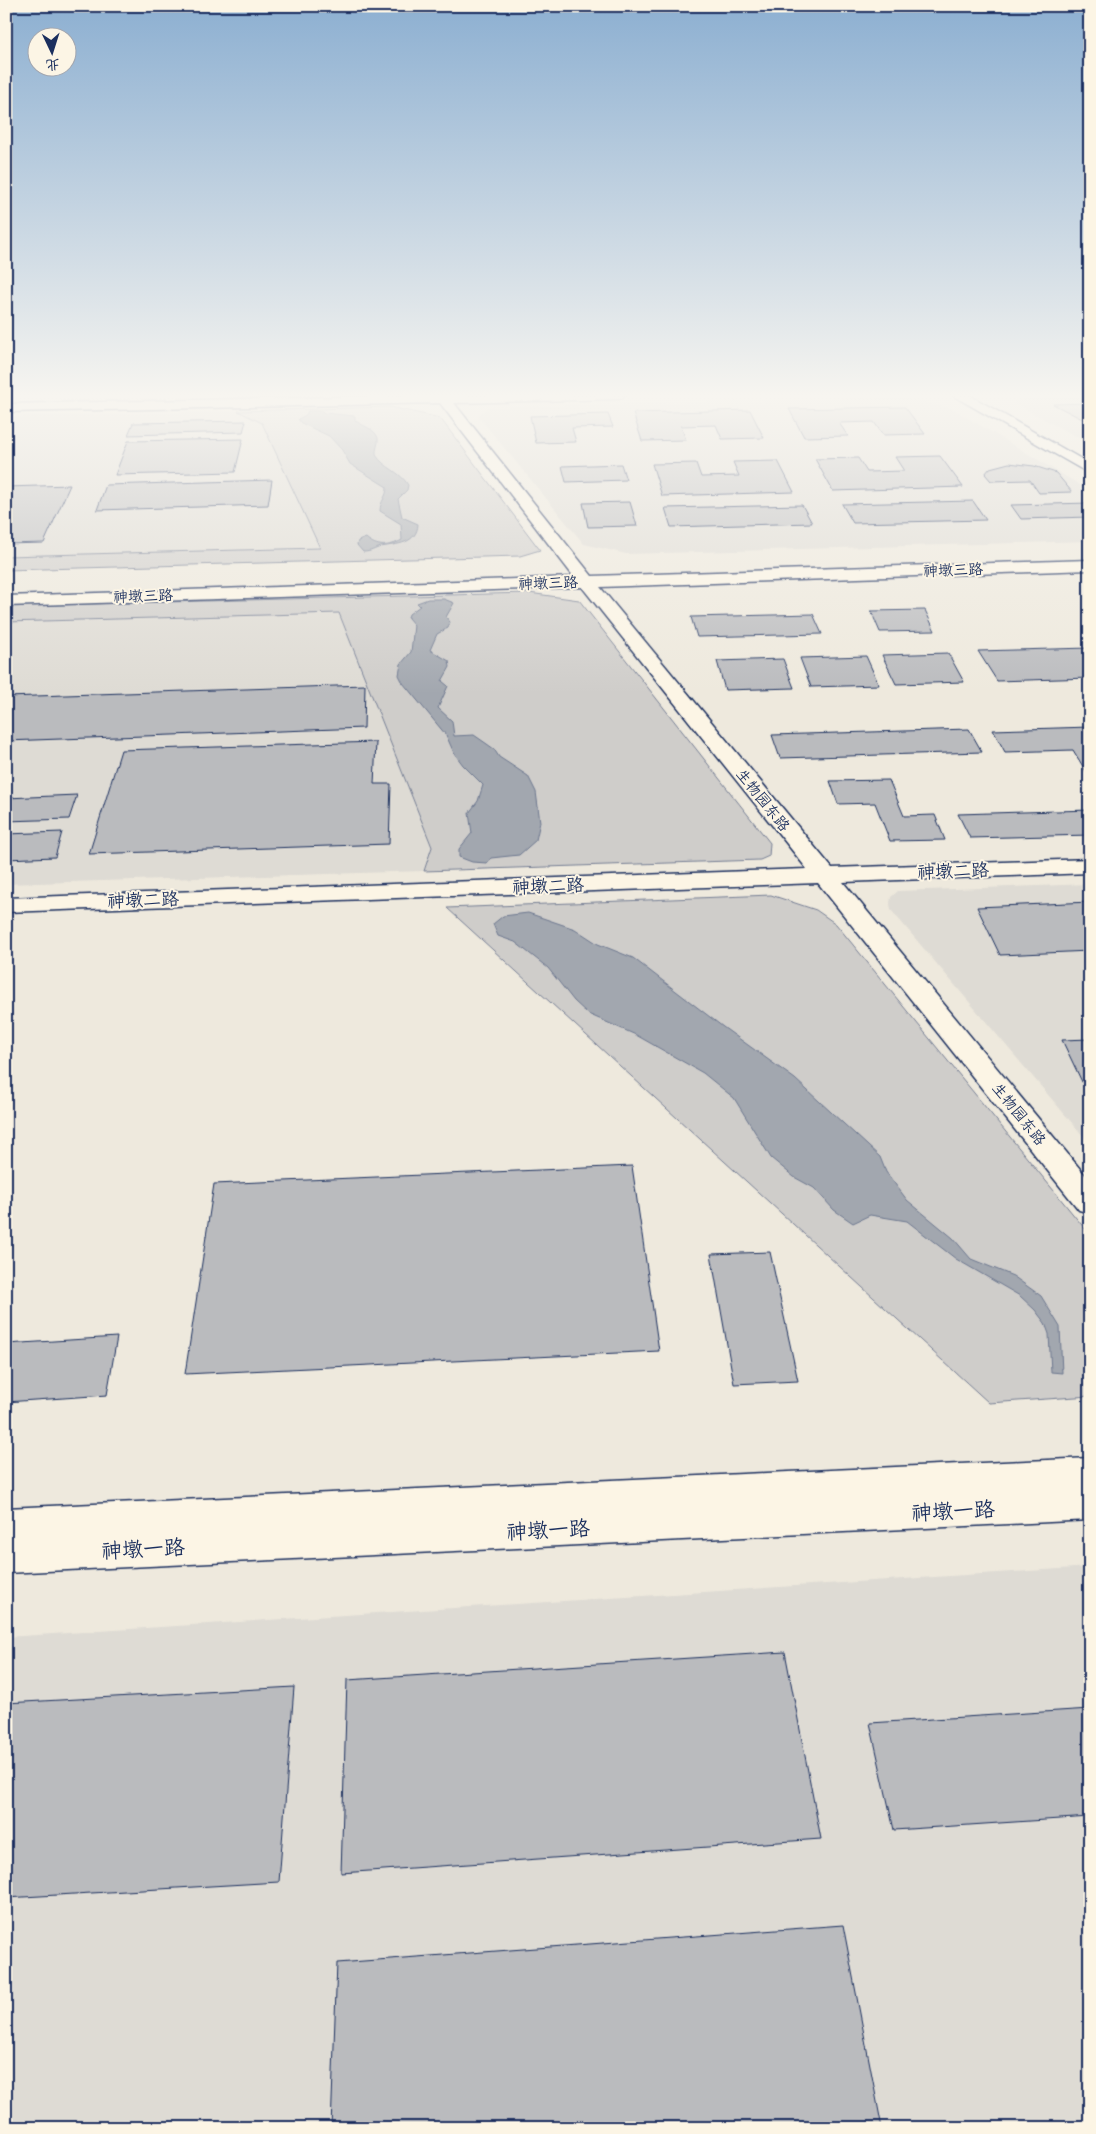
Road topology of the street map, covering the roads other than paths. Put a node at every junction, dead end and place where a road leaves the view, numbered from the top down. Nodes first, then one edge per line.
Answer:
1 (519, 495) edge
2 (1090, 554) edge
3 (1090, 565) edge
4 (584, 577) junction
5 (6, 589) edge
6 (6, 601) edge
7 (1090, 866) edge
8 (824, 876) junction
9 (6, 905) edge
10 (1090, 1202) edge
11 (1090, 1474) edge
12 (1090, 1504) edge
13 (6, 1525) edge
14 (6, 1556) edge

1 - 4 street, 生物园东路
2 - 4 street, 神墩三路
3 - 4 street, 神墩三路
4 - 5 street, 神墩三路
4 - 6 street, 神墩三路
4 - 8 street, 生物园东路
7 - 8 street, 神墩二路
8 - 9 street, 神墩二路
8 - 10 street, 生物园东路
11 - 13 street, 神墩一路
12 - 14 street, 神墩一路

